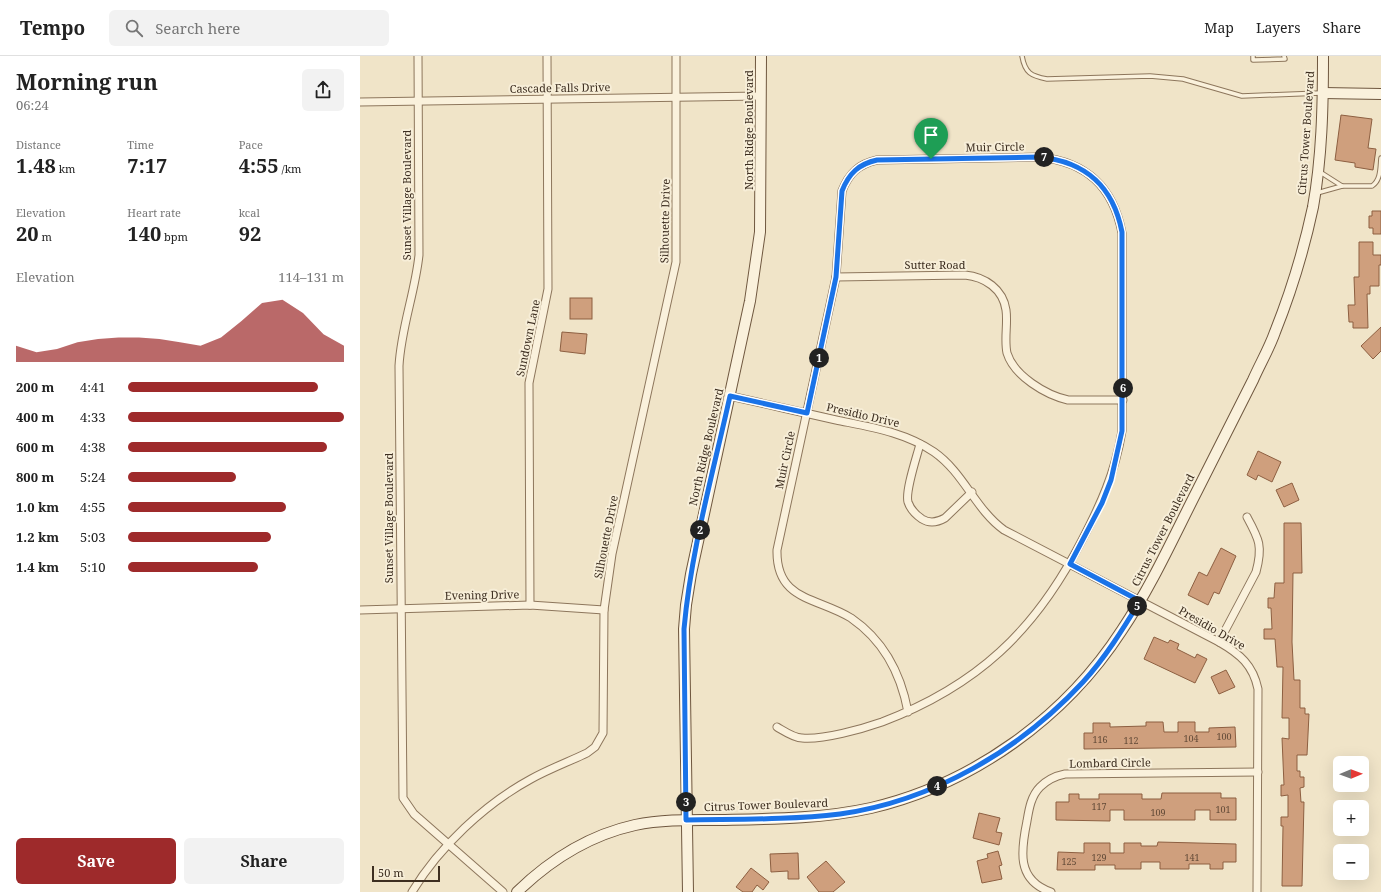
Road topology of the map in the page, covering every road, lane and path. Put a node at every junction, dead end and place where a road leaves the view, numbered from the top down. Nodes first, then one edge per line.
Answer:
1 (418, 56) edge
2 (547, 56) edge
3 (676, 56) edge
4 (761, 56) edge
5 (1022, 56) edge
6 (1253, 56) edge
7 (1284, 56) edge
8 (1323, 56) edge
9 (1323, 93) junction
10 (1381, 94) edge
11 (761, 96) junction
12 (677, 98) junction
13 (548, 99) junction
14 (419, 101) junction
15 (360, 102) edge
16 (1381, 158) edge
17 (1318, 170) junction
18 (1342, 186) junction
19 (1314, 194) junction
20 (836, 277) junction
21 (730, 396) junction
22 (1123, 400) junction
23 (807, 413) junction
24 (920, 444) junction
25 (972, 492) junction
26 (1247, 517) dead end
27 (1070, 564) junction
28 (1140, 601) junction
29 (530, 605) junction
30 (401, 608) junction
31 (360, 610) edge
32 (604, 610) junction
33 (1219, 642) junction
34 (908, 712) junction
35 (777, 727) dead end
36 (1258, 772) junction
37 (686, 820) junction
38 (448, 844) junction
39 (412, 892) edge
40 (504, 892) edge
41 (517, 892) edge
42 (688, 892) edge
43 (1051, 892) edge
44 (1257, 892) edge

1 - 14 street, Sunset Village Boulevard
2 - 13 street, Sundown Lane
3 - 12 street, Silhouette Drive
4 - 11 main road, North Ridge Boulevard
5 - 9 lane
6 - 7 lane
8 - 9 main road, Citrus Tower Boulevard
9 - 10 main road
9 - 17 main road, Citrus Tower Boulevard
11 - 12 street, Cascade Falls Drive
11 - 21 main road, North Ridge Boulevard
12 - 13 street, Cascade Falls Drive
12 - 32 street, Silhouette Drive
13 - 14 street, Cascade Falls Drive
13 - 29 street, Sundown Lane
14 - 15 street, Cascade Falls Drive
14 - 30 street, Sunset Village Boulevard
16 - 18 lane
17 - 18 lane
17 - 19 main road, Citrus Tower Boulevard
18 - 19 lane
19 - 28 main road, Citrus Tower Boulevard
20 - 22 street, Sutter Road
20 - 22 street, Muir Circle
20 - 23 street, Muir Circle
21 - 23 street, Presidio Drive
21 - 37 main road, North Ridge Boulevard
22 - 27 street, Muir Circle
23 - 24 street, Presidio Drive
23 - 34 street, Muir Circle
24 - 25 street, Presidio Drive
24 - 25 street
25 - 27 street, Presidio Drive
26 - 33 street
27 - 28 street, Presidio Drive
27 - 34 street, Muir Circle
28 - 33 street, Presidio Drive
28 - 37 main road, Citrus Tower Boulevard
29 - 30 street, Evening Drive
29 - 32 street, Evening Drive
30 - 31 street, Evening Drive
30 - 38 street, Sunset Village Boulevard
32 - 38 street, Silhouette Drive
33 - 36 street, Presidio Drive
34 - 35 street, Muir Circle
36 - 43 street, Lombard Circle
36 - 44 street, Presidio Drive
37 - 41 main road, Citrus Tower Boulevard
37 - 42 main road, North Ridge Boulevard
38 - 39 street, Silhouette Drive
38 - 40 street, Sunset Village Boulevard

